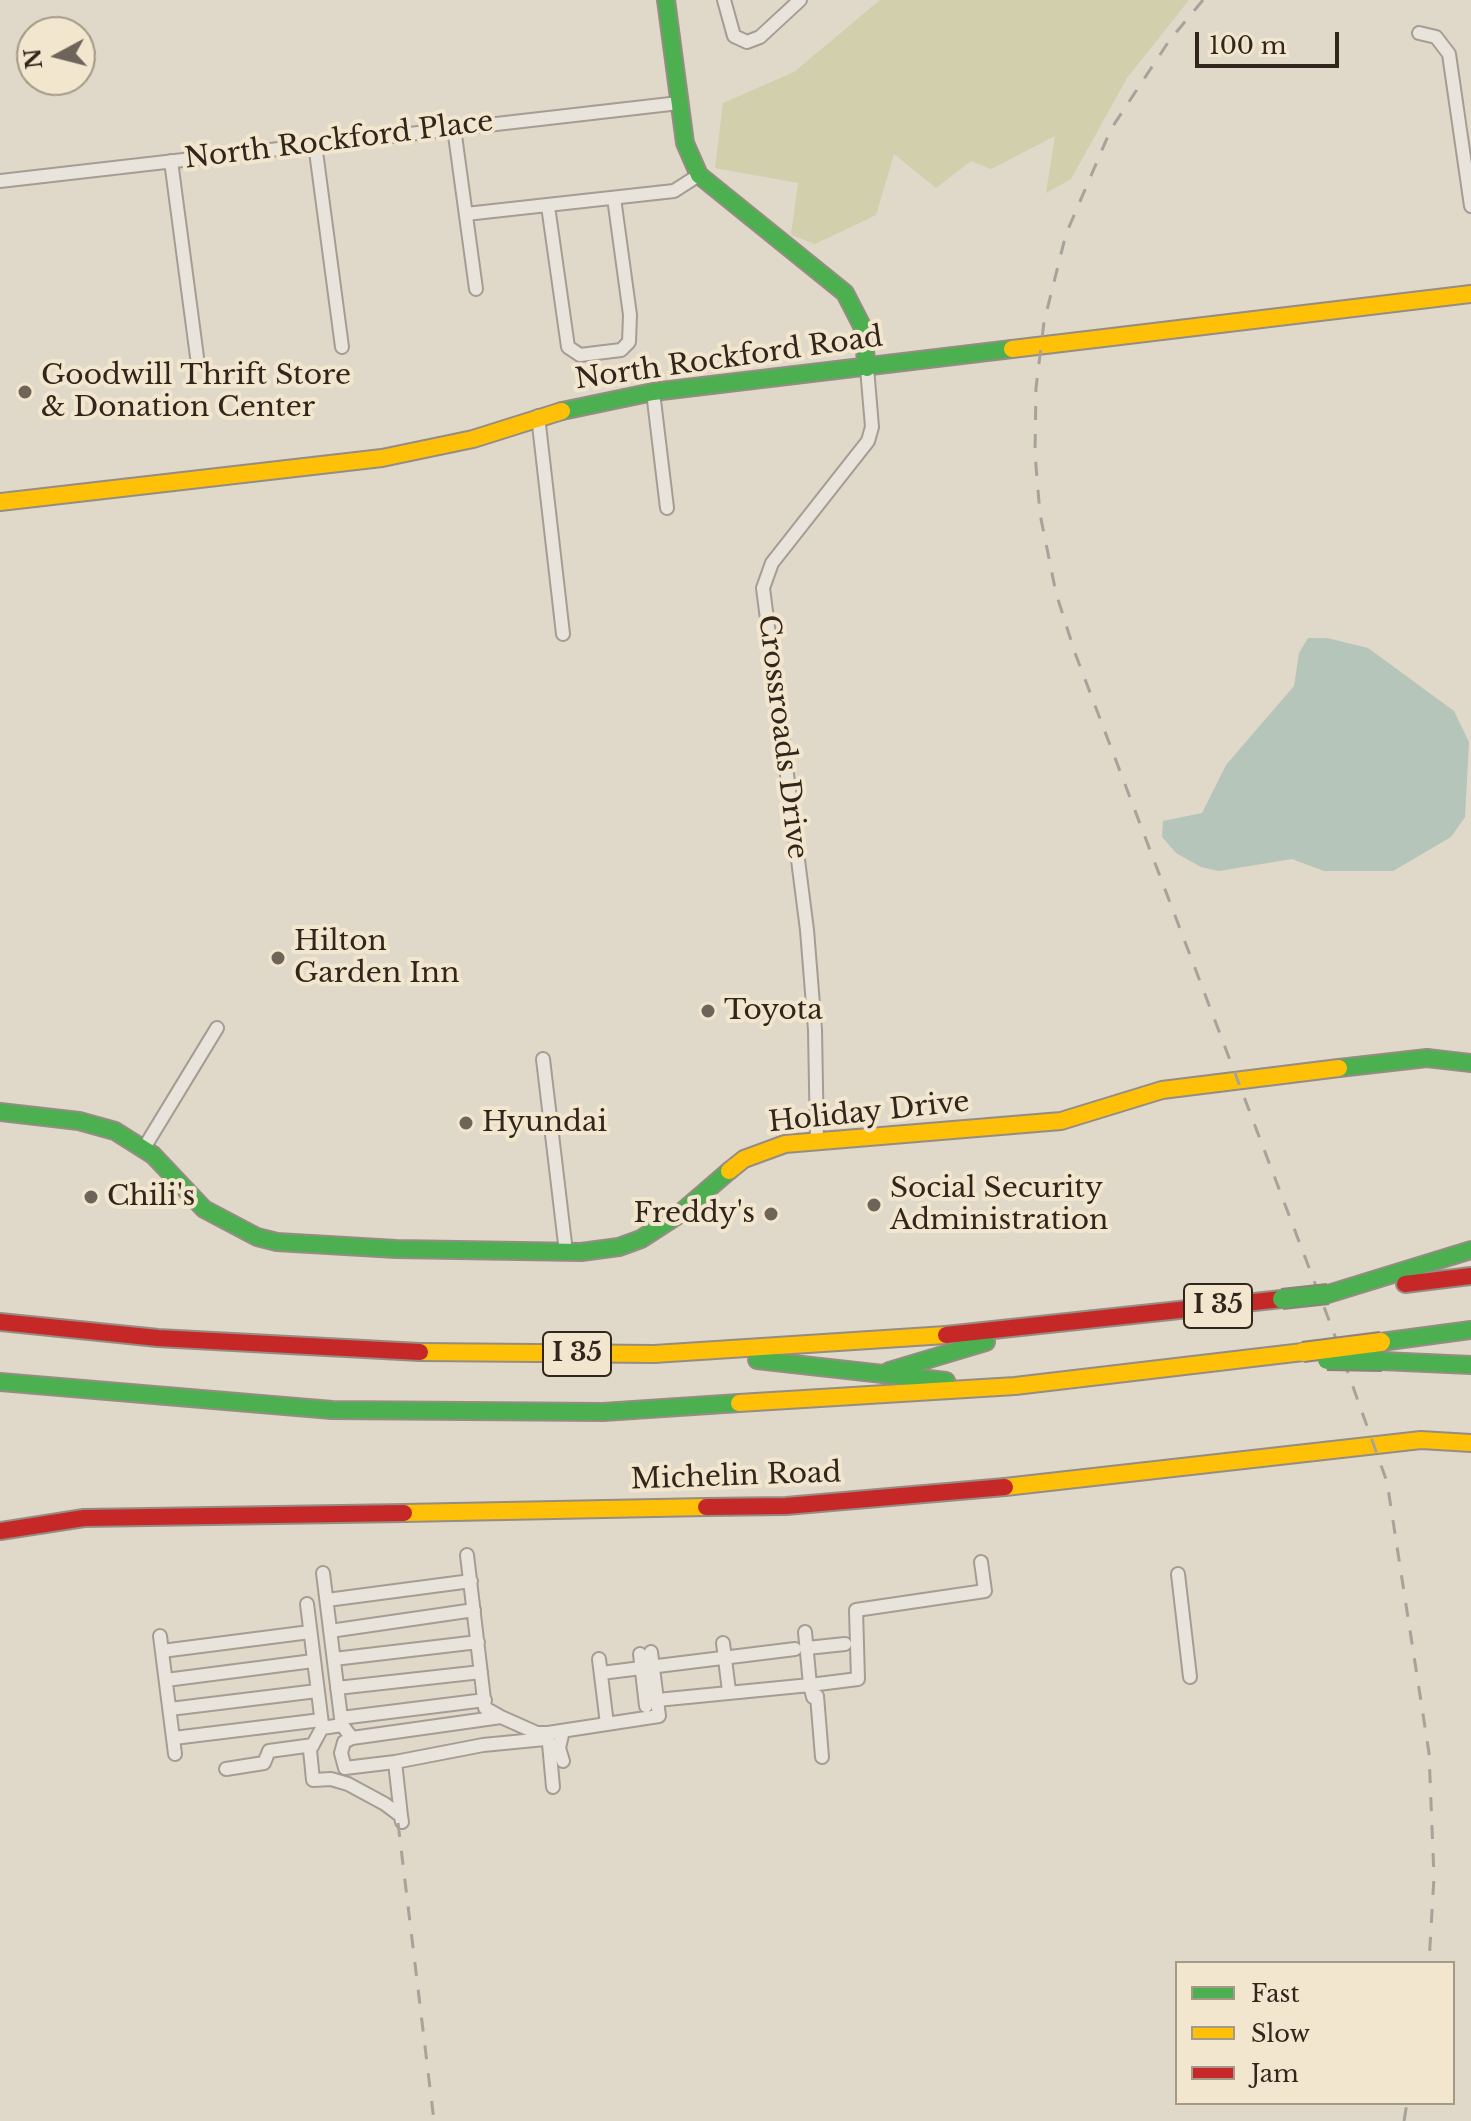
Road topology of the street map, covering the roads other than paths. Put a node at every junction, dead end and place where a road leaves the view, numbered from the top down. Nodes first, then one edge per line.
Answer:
1 (666, 0) edge
2 (724, 0) edge
3 (800, 0) edge
4 (1419, 33) dead end
5 (679, 103) junction
6 (454, 128) junction
7 (315, 144) junction
8 (171, 161) junction
9 (699, 175) junction
10 (0, 181) edge
11 (614, 198) junction
12 (548, 206) junction
13 (1471, 206) edge
14 (466, 214) junction
15 (476, 289) dead end
16 (1471, 294) edge
17 (342, 347) dead end
18 (197, 357) dead end
19 (867, 368) junction
20 (653, 392) junction
21 (538, 416) junction
22 (0, 502) edge
23 (667, 508) dead end
24 (563, 634) dead end
25 (217, 1028) dead end
26 (543, 1059) dead end
27 (1471, 1063) edge
28 (0, 1112) edge
29 (817, 1141) junction
30 (144, 1148) junction
31 (1471, 1250) edge
32 (566, 1252) junction
33 (1471, 1276) edge
34 (1357, 1287) junction
35 (0, 1322) edge
36 (1023, 1330) junction
37 (1471, 1330) edge
38 (654, 1354) junction
39 (1304, 1356) junction
40 (1471, 1365) edge
41 (879, 1374) junction
42 (0, 1382) edge
43 (1015, 1386) junction
44 (683, 1407) junction
45 (1471, 1443) edge
46 (0, 1531) edge
47 (467, 1555) dead end
48 (981, 1562) dead end
49 (323, 1573) dead end
50 (1178, 1574) dead end
51 (471, 1581) junction
52 (327, 1600) junction
53 (307, 1604) dead end
54 (474, 1610) junction
55 (330, 1631) junction
56 (310, 1632) junction
57 (805, 1632) dead end
58 (160, 1636) dead end
59 (478, 1642) junction
60 (723, 1643) dead end
61 (845, 1644) dead end
62 (801, 1648) junction
63 (162, 1651) junction
64 (645, 1653) dead end
65 (725, 1658) junction
66 (334, 1659) junction
67 (599, 1659) dead end
68 (313, 1661) junction
69 (647, 1668) junction
70 (481, 1672) junction
71 (601, 1673) junction
72 (1190, 1677) dead end
73 (166, 1680) junction
74 (810, 1685) junction
75 (337, 1688) junction
76 (317, 1691) junction
77 (729, 1691) junction
78 (485, 1700) junction
79 (652, 1703) junction
80 (170, 1709) junction
81 (501, 1717) junction
82 (342, 1722) junction
83 (322, 1724) junction
84 (607, 1724) junction
85 (626, 1730) junction
86 (563, 1733) junction
87 (174, 1738) junction
88 (352, 1738) junction
89 (313, 1745) junction
90 (554, 1748) junction
91 (175, 1754) dead end
92 (822, 1757) dead end
93 (395, 1762) junction
94 (226, 1769) dead end
95 (553, 1787) dead end

1 - 5 main road
2 - 3 street
4 - 13 street
5 - 6 street, North Rockford Place
5 - 9 main road
6 - 7 street, North Rockford Place
6 - 14 street
7 - 8 street, North Rockford Place
7 - 17 street
8 - 10 street, North Rockford Place
8 - 18 street
9 - 11 street
9 - 19 main road
11 - 12 street
11 - 12 street
12 - 14 street
14 - 15 street
16 - 19 main road, North Rockford Road
19 - 20 main road, North Rockford Road
19 - 29 street, Crossroads Drive
20 - 21 main road, North Rockford Road
20 - 23 street
21 - 22 main road, North Rockford Road
21 - 24 street
25 - 30 street
26 - 32 street
27 - 29 main road, Holiday Drive
28 - 30 main road, Holiday Drive
29 - 32 main road, Holiday Drive
30 - 32 main road, Holiday Drive
31 - 34 main road
33 - 34 main road, I 35
34 - 36 main road, I 35, bridge
35 - 38 main road, I 35
36 - 38 main road, I 35
36 - 41 main road
37 - 39 main road, I 35, bridge
38 - 41 main road
39 - 40 main road, bridge
39 - 43 main road, I 35
41 - 43 main road
41 - 44 main road
42 - 44 main road, I 35
43 - 44 main road, I 35
45 - 46 main road, Michelin Road
47 - 51 street
48 - 74 street
49 - 52 street
50 - 72 street
51 - 52 street
51 - 54 street
52 - 55 street
53 - 56 street
54 - 55 street
54 - 59 street
55 - 66 street
56 - 63 street
56 - 68 street
57 - 62 street
58 - 63 street
59 - 66 street
59 - 70 street
60 - 65 street
61 - 62 street
62 - 65 street
62 - 74 street
63 - 73 street
64 - 69 street
65 - 69 street
65 - 77 street
66 - 75 street
67 - 71 street
68 - 73 street
68 - 76 street
69 - 71 street
69 - 79 street
70 - 75 street
70 - 78 street
71 - 84 street
73 - 80 street
74 - 77 street
74 - 92 street
75 - 82 street
76 - 80 street
76 - 83 street
77 - 79 street
78 - 81 street
78 - 82 street
79 - 85 street
80 - 87 street
81 - 88 street
81 - 90 street
82 - 83 street
82 - 88 street
83 - 87 street
83 - 89 street
84 - 85 street
84 - 86 street
85 - 86 street
86 - 90 street
87 - 91 street
88 - 93 street
89 - 93 street
89 - 94 street
90 - 93 street
90 - 95 street

